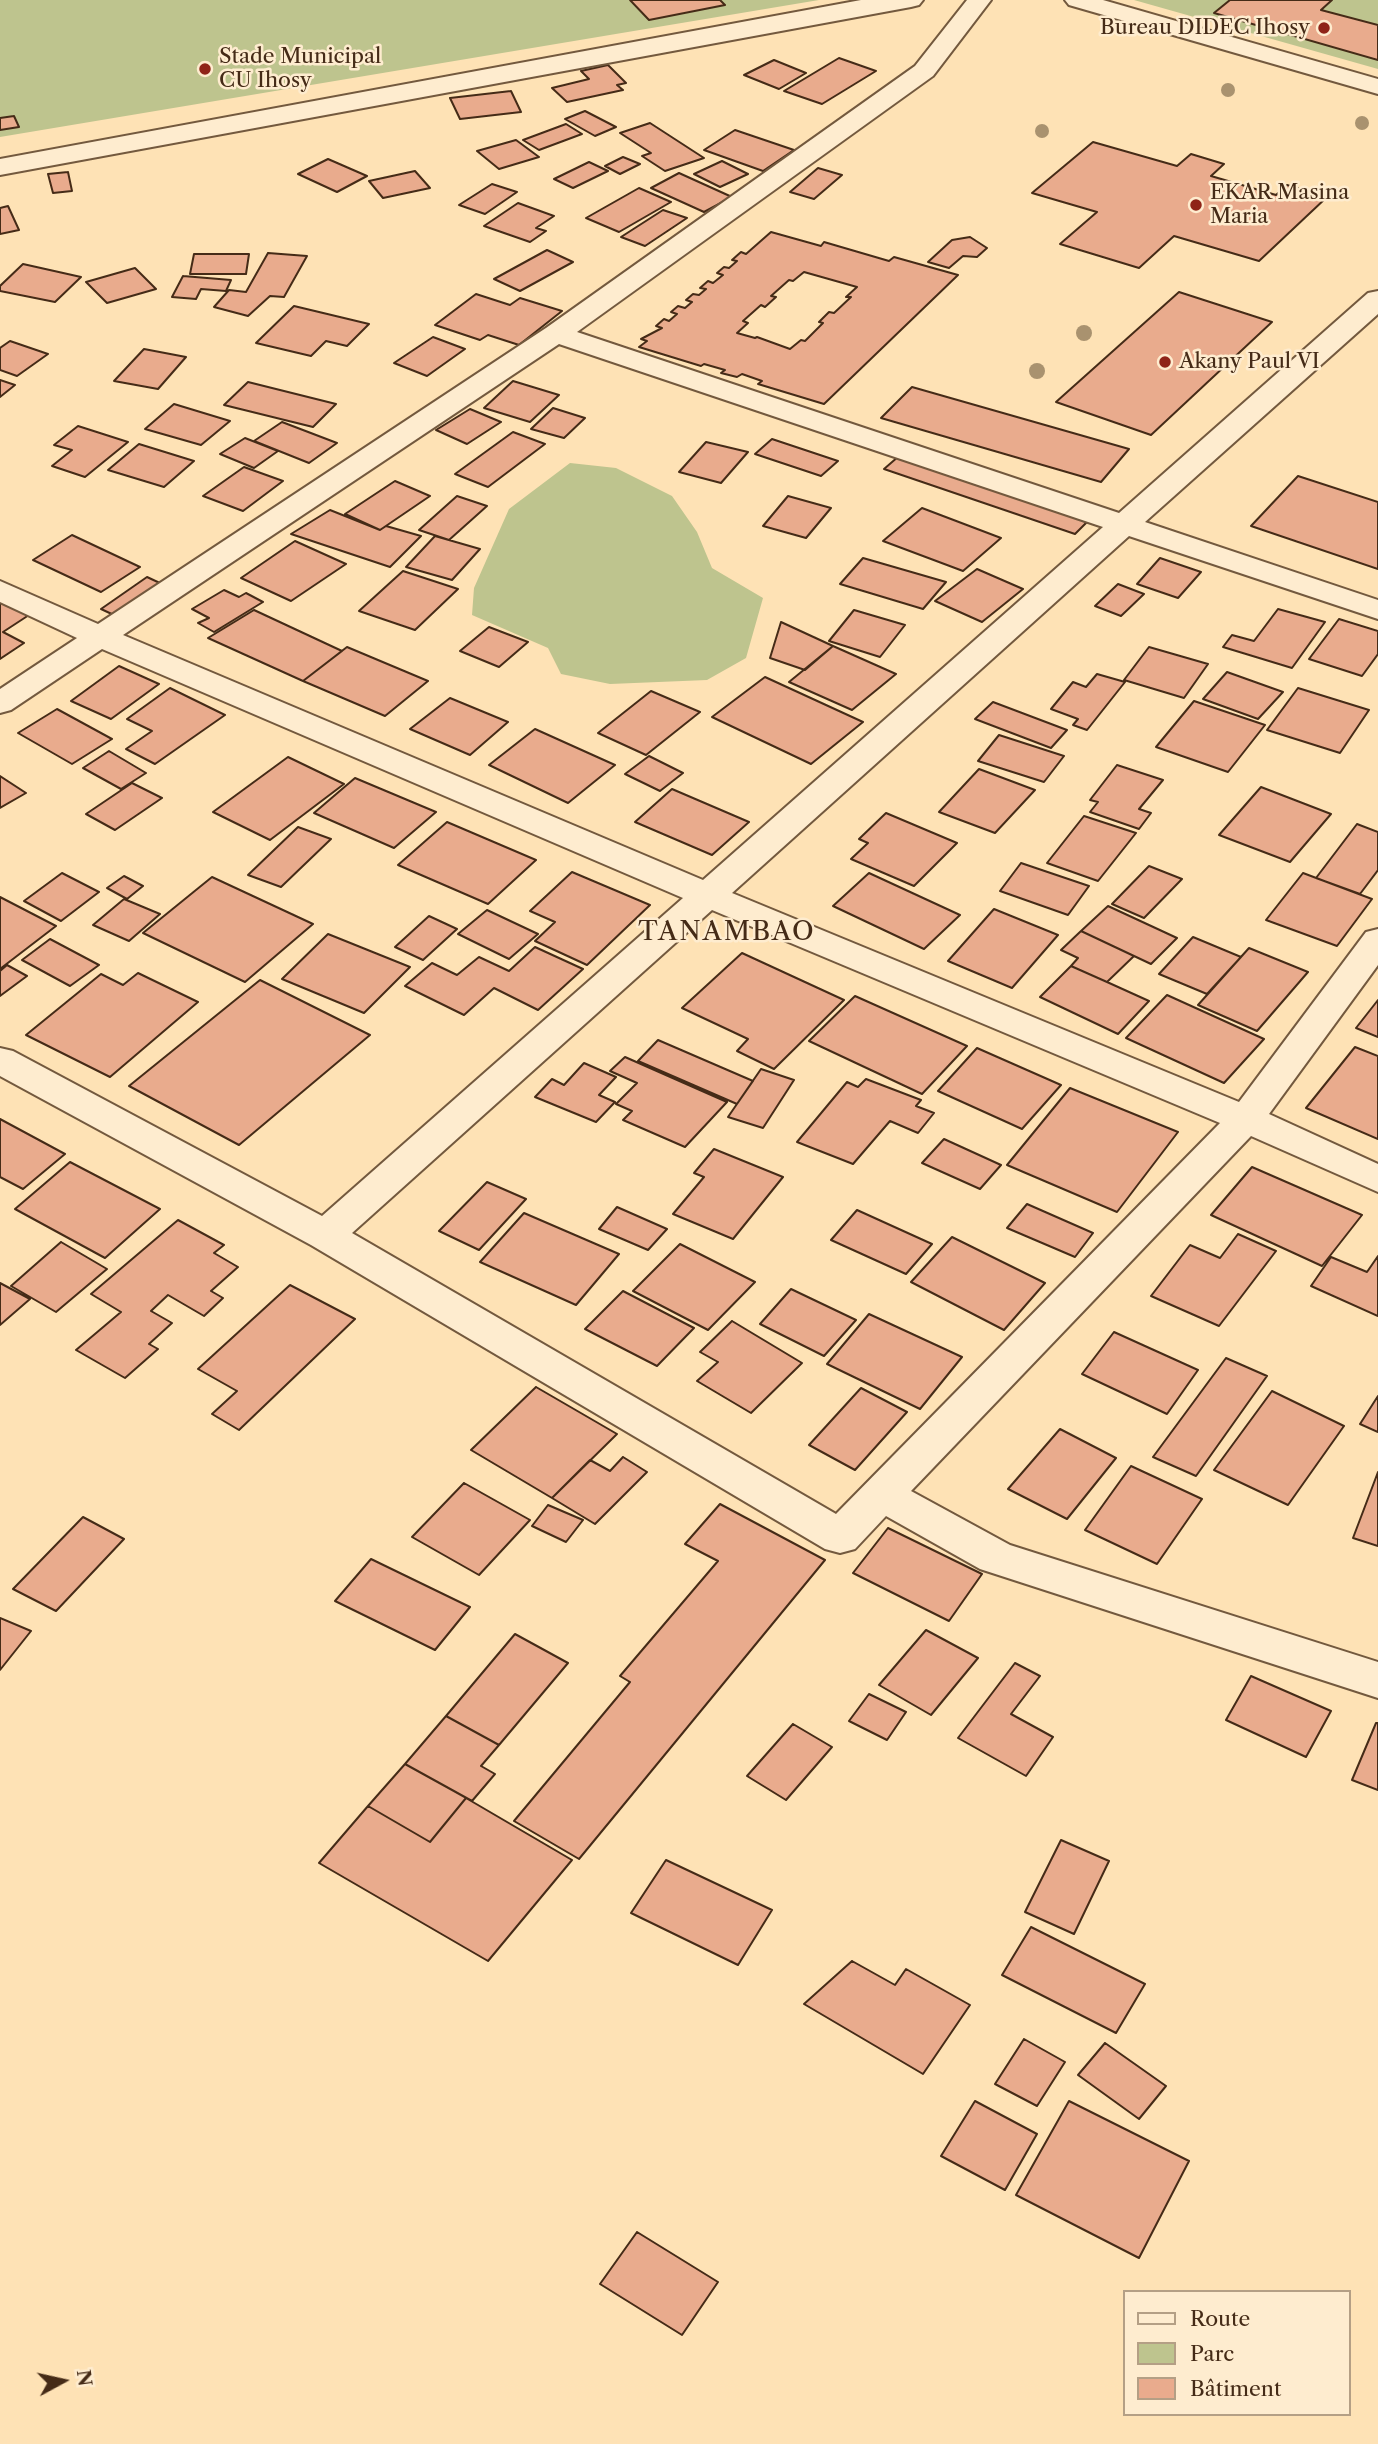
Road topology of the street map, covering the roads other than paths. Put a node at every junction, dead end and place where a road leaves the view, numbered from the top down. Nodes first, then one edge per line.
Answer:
1 (911, 0) edge
2 (979, 0) edge
3 (1077, 0) edge
4 (1378, 87) edge
5 (0, 167) edge
6 (1378, 299) edge
7 (556, 334) junction
8 (1125, 524) junction
9 (0, 590) edge
10 (1378, 610) edge
11 (98, 636) junction
12 (0, 703) edge
13 (709, 896) junction
14 (1378, 940) edge
15 (0, 1060) edge
16 (1245, 1119) junction
17 (1378, 1179) edge
18 (324, 1235) junction
19 (881, 1494) junction
20 (1378, 1680) edge

1 - 5 street
2 - 7 street
3 - 4 street
6 - 8 street
7 - 8 street
7 - 11 street
8 - 10 street
8 - 13 street
9 - 11 street
11 - 12 street
11 - 13 street
13 - 16 street
13 - 18 street
14 - 16 street
15 - 18 street
16 - 17 street
16 - 19 street
18 - 19 street
19 - 20 street

